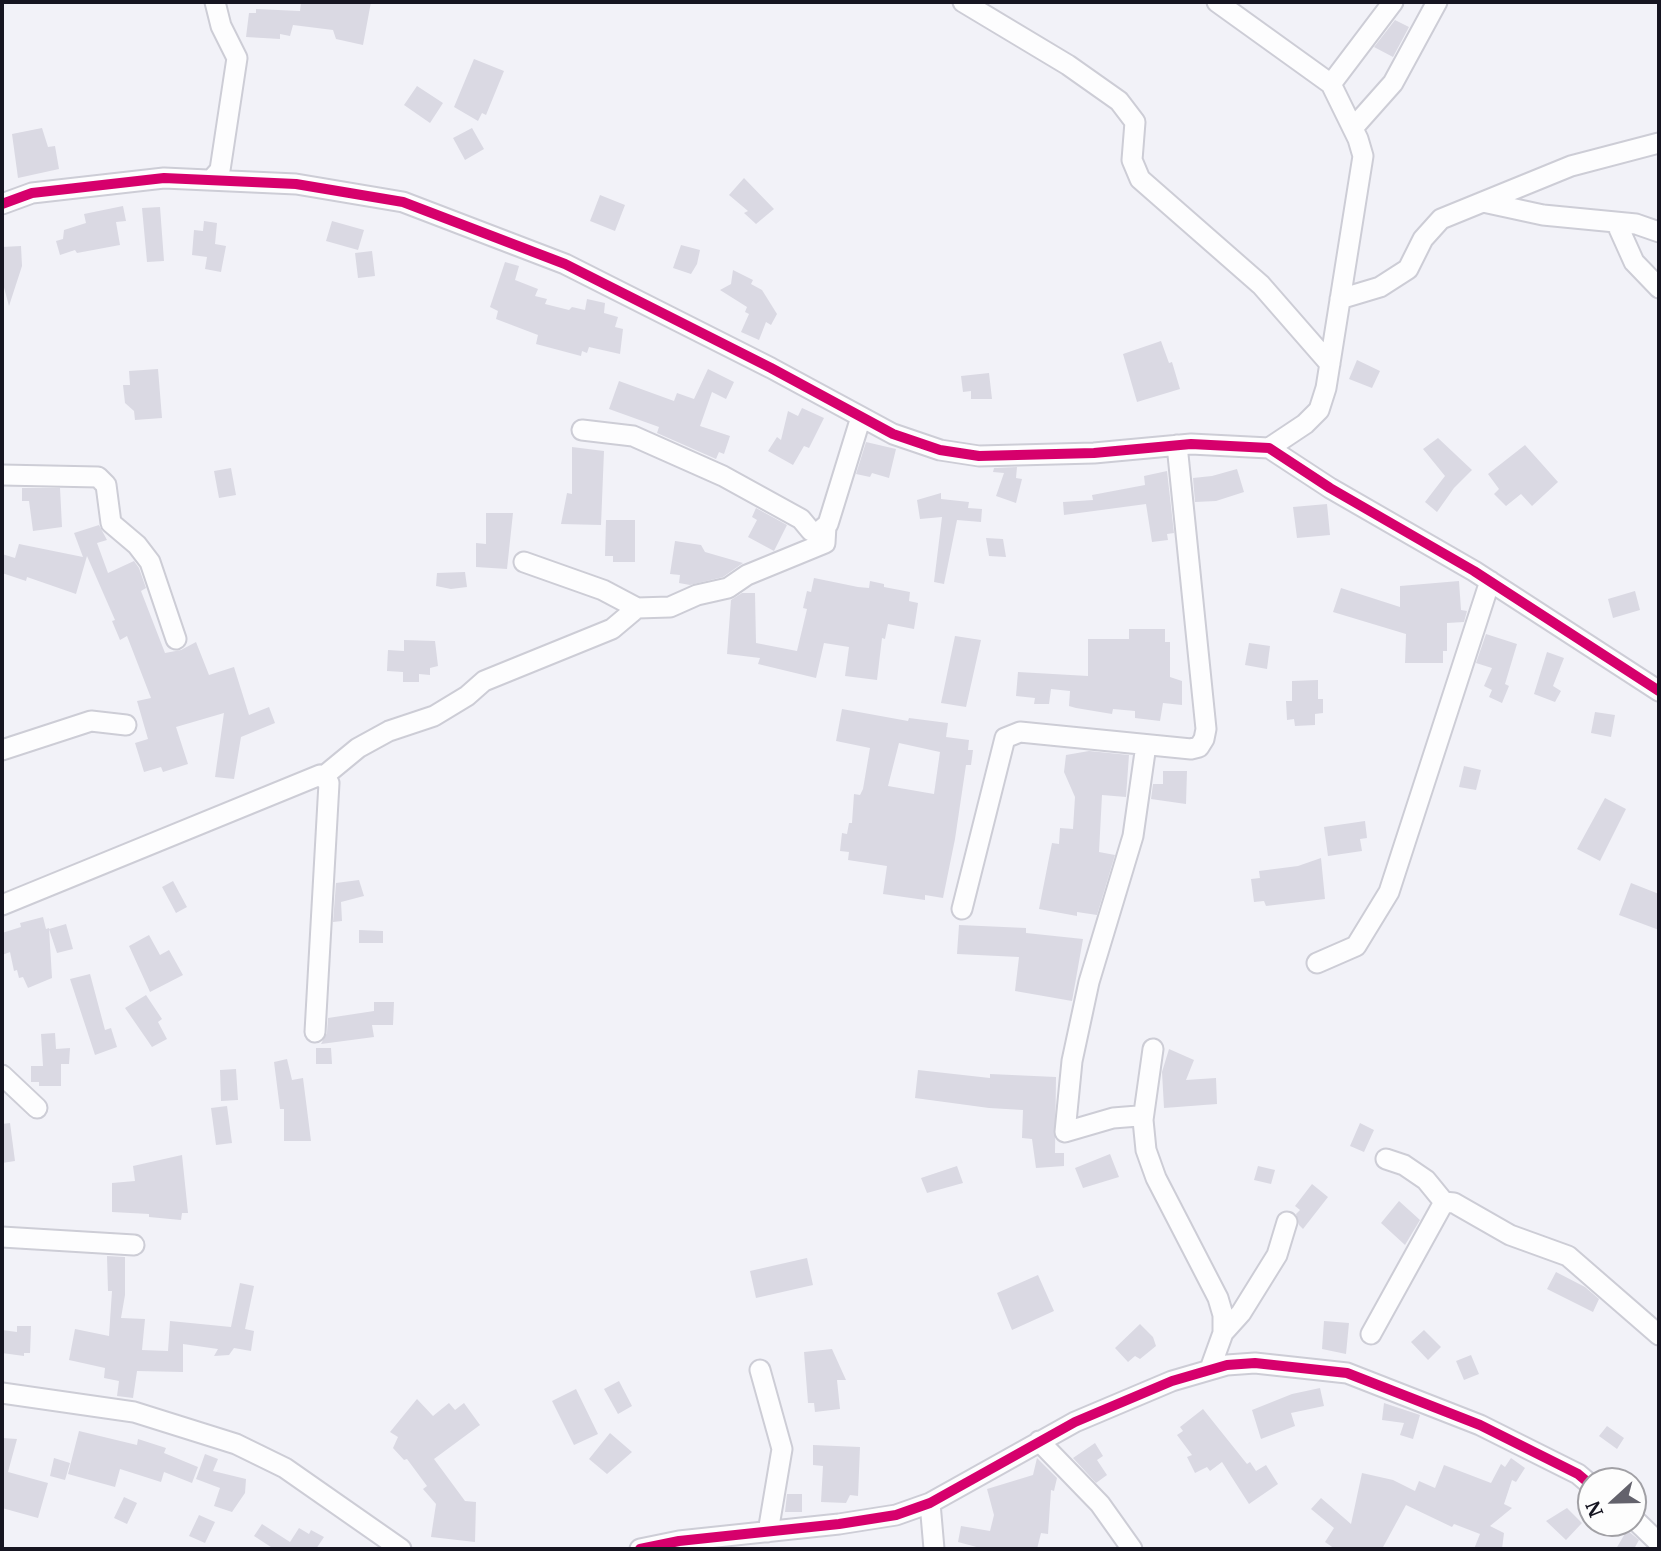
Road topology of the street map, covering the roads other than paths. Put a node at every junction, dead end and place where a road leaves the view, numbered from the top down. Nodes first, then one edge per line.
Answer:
1 (215, 2) edge
2 (963, 2) edge
3 (1217, 2) edge
4 (1393, 2) edge
5 (1437, 2) edge
6 (1331, 84) junction
7 (1353, 128) junction
8 (1659, 143) edge
9 (211, 180) junction
10 (1483, 202) junction
11 (2, 204) edge
12 (1616, 222) junction
13 (1659, 232) edge
14 (1659, 288) edge
15 (1340, 299) junction
16 (1330, 364) junction
17 (861, 417) junction
18 (582, 430) dead end
19 (1177, 445) junction
20 (1269, 448) junction
21 (2, 475) edge
22 (826, 526) junction
23 (524, 562) dead end
24 (1490, 581) junction
25 (637, 608) junction
26 (176, 639) dead end
27 (1659, 691) edge
28 (127, 725) dead end
29 (1146, 745) junction
30 (2, 750) edge
31 (324, 776) junction
32 (2, 905) edge
33 (962, 909) dead end
34 (1317, 963) dead end
35 (315, 1032) dead end
36 (1153, 1049) dead end
37 (2, 1075) edge
38 (37, 1108) dead end
39 (1143, 1120) junction
40 (1386, 1159) dead end
41 (1444, 1202) junction
42 (1287, 1222) dead end
43 (2, 1237) edge
44 (134, 1245) dead end
45 (1223, 1333) junction
46 (1371, 1334) dead end
47 (1659, 1335) edge
48 (1210, 1369) junction
49 (760, 1370) dead end
50 (2, 1393) edge
51 (1039, 1441) junction
52 (1577, 1474) edge
53 (930, 1503) junction
54 (768, 1532) junction
55 (401, 1549) edge
56 (640, 1549) edge
57 (934, 1549) edge
58 (1132, 1549) edge

1 - 9 street
2 - 16 street
3 - 6 street
4 - 6 street
5 - 7 street
6 - 7 street
7 - 15 street
8 - 10 street
9 - 11 street
9 - 17 street
10 - 12 street
10 - 15 street
12 - 13 street
12 - 14 street
15 - 16 street
16 - 20 street
17 - 19 street
17 - 22 street
18 - 22 street
19 - 20 street
19 - 29 street
20 - 24 street
21 - 26 street
22 - 25 street
23 - 25 street
24 - 27 street
24 - 34 street
25 - 31 street
28 - 30 street
29 - 33 street
29 - 39 street
31 - 32 street
31 - 35 street
36 - 39 street
37 - 38 street
39 - 45 street
40 - 41 street
41 - 46 street
41 - 47 street
42 - 45 street
43 - 44 street
45 - 48 street
48 - 51 street
48 - 52 street
49 - 54 street
50 - 55 street
51 - 53 street
51 - 58 street
53 - 54 street
53 - 57 street
54 - 56 street

